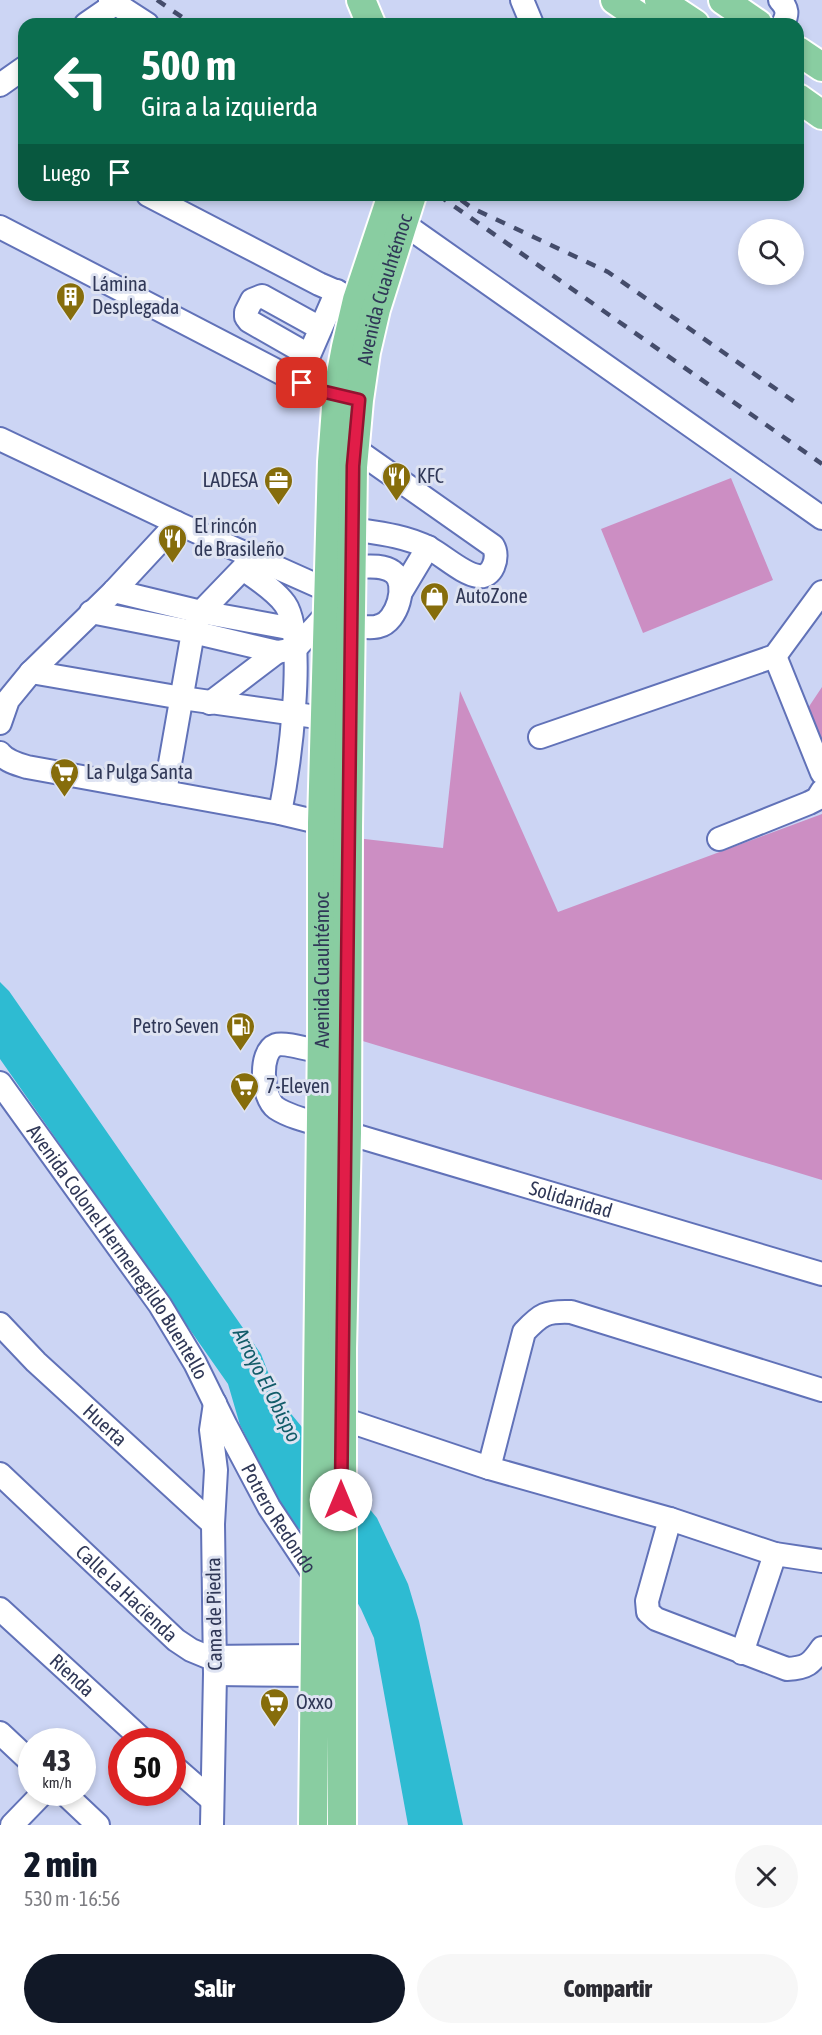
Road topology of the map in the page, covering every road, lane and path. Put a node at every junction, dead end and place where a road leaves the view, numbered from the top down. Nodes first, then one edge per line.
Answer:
1 (344, 0) edge
2 (361, 0) edge
3 (522, 0) edge
4 (723, 0) edge
5 (780, 0) edge
6 (113, 2) edge
7 (637, 12) edge
8 (93, 18) edge
9 (138, 18) edge
10 (352, 18) edge
11 (369, 18) edge
12 (530, 18) edge
13 (666, 18) edge
14 (749, 18) edge
15 (786, 18) edge
16 (804, 55) edge
17 (822, 67) edge
18 (18, 72) edge
19 (0, 85) edge
20 (804, 102) edge
21 (822, 115) edge
22 (804, 121) edge
23 (822, 131) edge
24 (160, 201) edge
25 (390, 201) edge
26 (410, 201) edge
27 (404, 224) junction
28 (0, 227) edge
29 (357, 300) junction
30 (320, 328) dead end
31 (348, 397) junction
32 (0, 439) edge
33 (355, 449) junction
34 (822, 518) edge
35 (177, 523) junction
36 (352, 529) junction
37 (428, 547) junction
38 (248, 563) junction
39 (352, 567) junction
40 (114, 591) junction
41 (401, 592) junction
42 (822, 592) edge
43 (91, 612) junction
44 (339, 620) junction
45 (197, 622) junction
46 (289, 643) junction
47 (775, 656) junction
48 (32, 672) junction
49 (182, 698) junction
50 (210, 703) junction
51 (293, 713) junction
52 (324, 718) junction
53 (0, 723) edge
54 (540, 738) dead end
55 (0, 753) edge
56 (822, 773) edge
57 (822, 790) edge
58 (165, 792) junction
59 (280, 813) junction
60 (322, 823) junction
61 (719, 839) dead end
62 (322, 1052) junction
63 (0, 1083) edge
64 (334, 1128) junction
65 (822, 1274) edge
66 (0, 1324) edge
67 (822, 1390) edge
68 (329, 1423) junction
69 (218, 1428) junction
70 (489, 1468) junction
71 (2, 1481) edge
72 (670, 1520) junction
73 (213, 1524) junction
74 (775, 1554) junction
75 (822, 1561) edge
76 (315, 1569) junction
77 (342, 1596) junction
78 (0, 1609) edge
79 (822, 1648) edge
80 (742, 1653) junction
81 (214, 1665) junction
82 (314, 1666) junction
83 (130, 1728) edge
84 (0, 1732) edge
85 (18, 1749) edge
86 (186, 1777) edge
87 (212, 1800) junction
88 (30, 1806) edge
89 (78, 1806) edge
90 (12, 1825) edge
91 (98, 1825) edge
92 (212, 1825) edge
93 (313, 1825) edge
94 (342, 1825) edge

1 - 10 main road
2 - 11 main road
3 - 12 street
4 - 14 main road
5 - 15 street
6 - 8 street
6 - 9 street
7 - 13 main road
16 - 17 main road
18 - 19 street
20 - 21 main road
22 - 23 main road
24 - 29 street
25 - 29 main road, Avenida Cuauhtémoc
26 - 27 main road, Avenida Cuauhtémoc
27 - 29 main road, Avenida Cuauhtémoc
27 - 34 street
28 - 31 street
29 - 30 street
29 - 31 main road, Avenida Cuauhtémoc
31 - 33 main road, Avenida Cuauhtémoc
31 - 44 main road, Avenida Cuauhtémoc
32 - 35 street
33 - 36 main road, Avenida Cuauhtémoc
33 - 37 street
35 - 38 street
35 - 40 street
36 - 37 street
36 - 39 main road, Avenida Cuauhtémoc
36 - 44 main road
37 - 41 street
38 - 44 street
38 - 45 street
38 - 46 street
39 - 41 street
39 - 44 main road, Avenida Cuauhtémoc
40 - 43 street
40 - 45 street
41 - 44 street
42 - 47 street
43 - 45 street
43 - 48 street
44 - 46 street
44 - 52 main road, Avenida Cuauhtémoc
44 - 64 main road, Avenida Cuauhtémoc
45 - 46 street
45 - 49 street
46 - 50 street
46 - 51 street
47 - 54 street
47 - 56 street
48 - 49 street
48 - 53 street
49 - 50 street
49 - 58 street
50 - 51 street
51 - 52 street
51 - 59 street
52 - 60 main road, Avenida Cuauhtémoc
55 - 58 street
57 - 61 street
58 - 59 street
59 - 60 street
60 - 62 main road, Avenida Cuauhtémoc
62 - 64 main road, Avenida Cuauhtémoc
62 - 64 street, Solidaridad
63 - 69 street, Avenida Colonel Hermenegildo Buentello
64 - 65 street, Solidaridad
64 - 68 main road, Avenida Cuauhtémoc
66 - 73 street, Huerta
67 - 70 street
68 - 70 street
68 - 76 main road, Avenida Cuauhtémoc
68 - 77 main road, Avenida Cuauhtémoc
69 - 73 street, Cama de Piedra
69 - 76 street, Potrero Redondo
70 - 72 street
71 - 81 street, Calle La Hacienda
72 - 74 street
72 - 80 street
73 - 81 street, Cama de Piedra
74 - 75 street
74 - 80 street
76 - 77 street, Potrero Redondo
76 - 82 main road, Avenida Cuauhtémoc
77 - 94 main road, Avenida Cuauhtémoc
78 - 83 street, Rienda
79 - 80 street
81 - 82 street, Calle La Hacienda
81 - 87 street, Cama de Piedra
82 - 93 main road, Avenida Cuauhtémoc
84 - 85 street
86 - 87 street
87 - 92 street, Cama de Piedra
88 - 90 street
89 - 91 street

